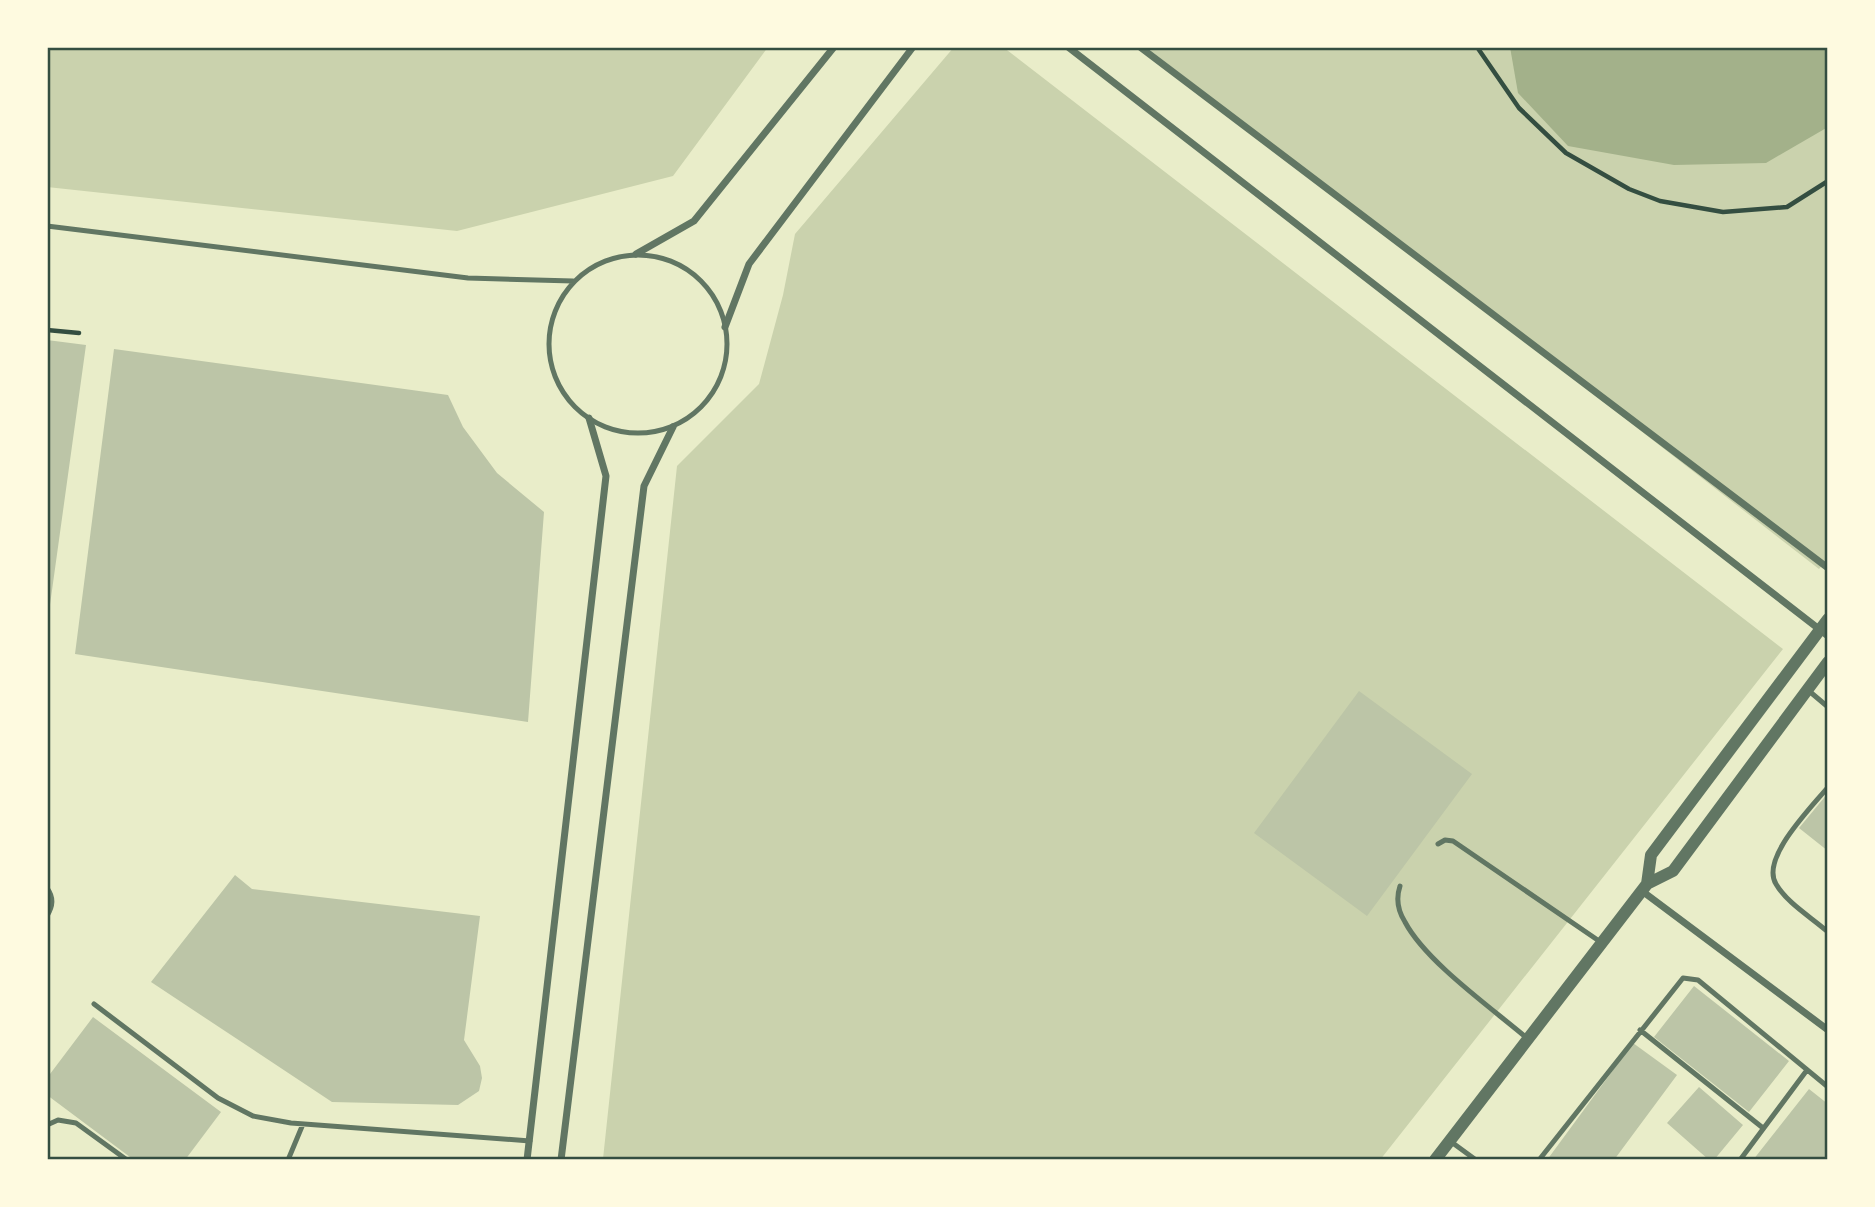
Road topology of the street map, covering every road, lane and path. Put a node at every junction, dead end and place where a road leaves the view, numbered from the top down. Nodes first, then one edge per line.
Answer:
1 (834, 47) edge
2 (913, 47) edge
3 (1068, 47) edge
4 (1140, 47) edge
5 (1477, 47) edge
6 (1828, 181) edge
7 (47, 226) edge
8 (636, 254) junction
9 (573, 281) junction
10 (725, 327) junction
11 (47, 330) edge
12 (79, 333) dead end
13 (589, 418) junction
14 (673, 427) junction
15 (1828, 568) edge
16 (1828, 619) edge
17 (1823, 634) edge
18 (1828, 662) edge
19 (1806, 689) junction
20 (1828, 707) edge
21 (1828, 787) edge
22 (1438, 845) dead end
23 (1400, 886) dead end
24 (1645, 887) junction
25 (47, 888) edge
26 (47, 916) edge
27 (1828, 932) edge
28 (1602, 943) junction
29 (94, 1004) dead end
30 (1640, 1030) junction
31 (1828, 1030) edge
32 (1528, 1039) junction
33 (1807, 1070) junction
34 (1828, 1087) edge
35 (303, 1124) junction
36 (47, 1125) edge
37 (1763, 1128) junction
38 (530, 1141) junction
39 (1450, 1141) junction
40 (127, 1160) edge
41 (288, 1160) edge
42 (527, 1160) edge
43 (561, 1160) edge
44 (1435, 1160) edge
45 (1476, 1160) edge
46 (1539, 1160) edge
47 (1740, 1160) edge

1 - 8 street
2 - 10 street
3 - 17 street
4 - 15 street
5 - 6 path
7 - 9 lane
8 - 9 lane
8 - 10 lane
9 - 13 lane
10 - 14 lane
11 - 12 path
13 - 14 lane
13 - 38 street
14 - 43 street
16 - 17 street
17 - 24 street
18 - 19 street
19 - 20 lane
19 - 24 street
21 - 27 lane
22 - 28 lane
23 - 32 lane
24 - 28 street
24 - 31 street
25 - 26 lane
28 - 32 street
29 - 35 lane
30 - 33 lane
30 - 37 lane
30 - 46 lane
32 - 39 street
33 - 34 lane
33 - 37 lane
35 - 38 lane
35 - 41 lane
36 - 40 lane
37 - 47 lane
38 - 42 street
39 - 44 street
39 - 45 lane

